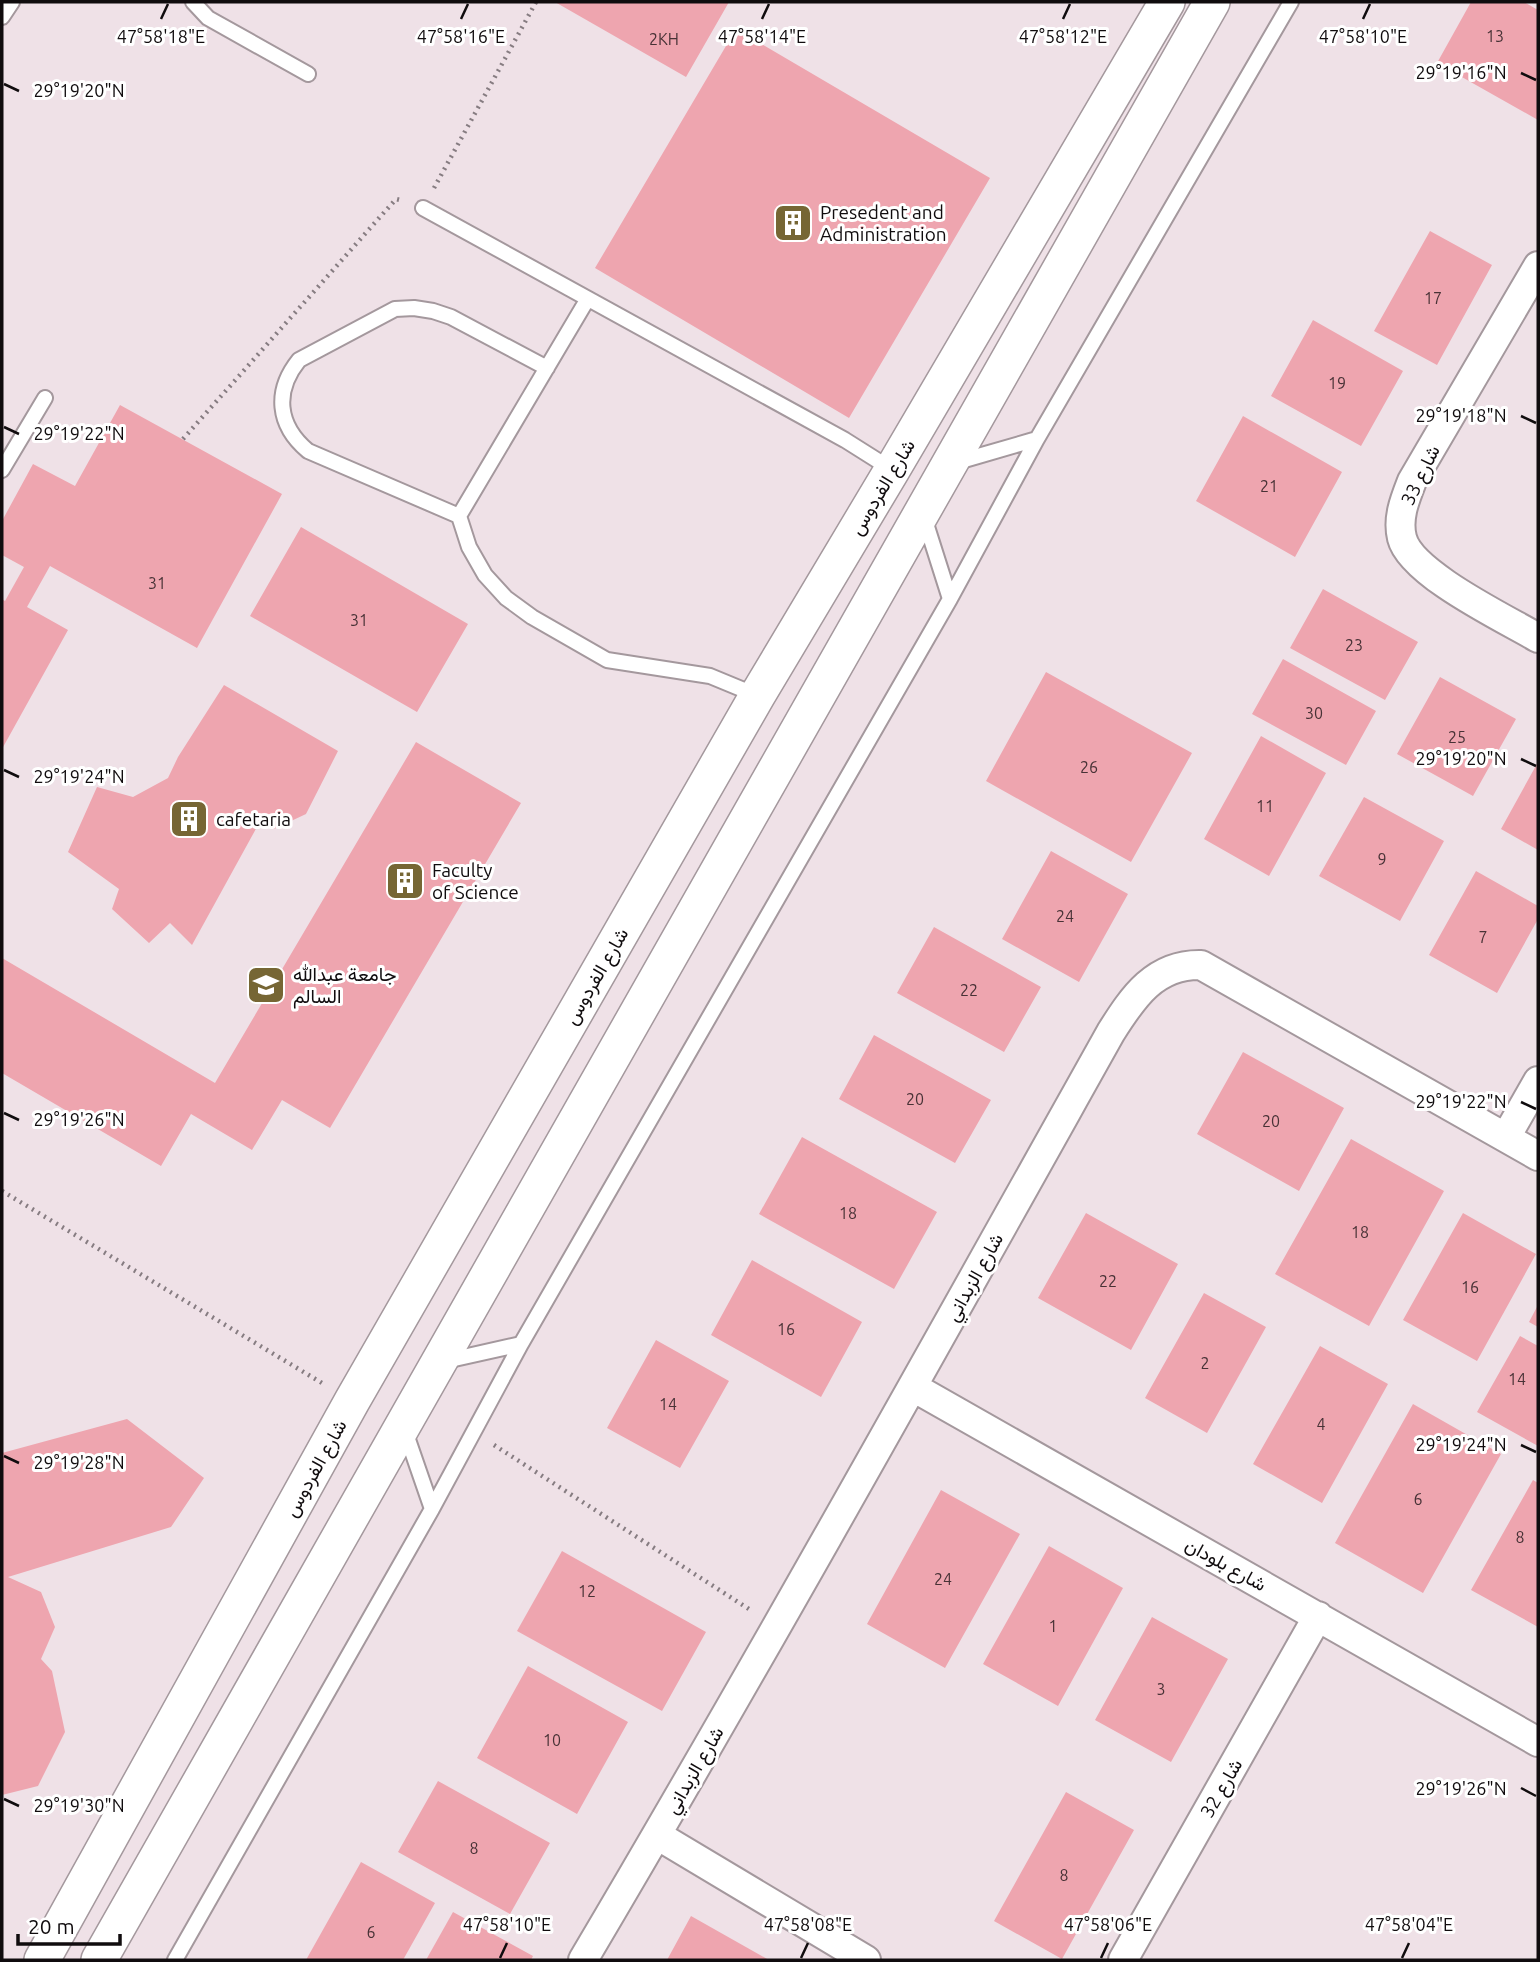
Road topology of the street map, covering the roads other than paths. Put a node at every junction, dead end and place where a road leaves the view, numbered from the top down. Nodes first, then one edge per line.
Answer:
1 (12, 2) edge
2 (193, 2) edge
3 (1167, 2) edge
4 (1212, 2) edge
5 (1291, 2) edge
6 (2, 17) edge
7 (308, 74) dead end
8 (423, 208) road end
9 (1538, 266) edge
10 (587, 300) junction
11 (547, 368) junction
12 (45, 398) dead end
13 (1037, 439) junction
14 (945, 465) junction
15 (2, 470) edge
16 (892, 470) junction
17 (922, 508) junction
18 (459, 516) junction
19 (950, 599) junction
20 (1538, 638) edge
21 (757, 696) junction
22 (1538, 1081) edge
23 (1506, 1137) junction
24 (1538, 1156) edge
25 (521, 1344) junction
26 (435, 1364) junction
27 (913, 1387) junction
28 (401, 1422) junction
29 (432, 1509) junction
30 (1318, 1616) junction
31 (1538, 1742) edge
32 (657, 1835) junction
33 (42, 1960) edge
34 (99, 1960) edge
35 (174, 1960) edge
36 (583, 1960) edge
37 (866, 1960) edge
38 (1123, 1960) edge

1 - 6 lane
2 - 7 lane
3 - 16 street, شارع الفردوس
4 - 14 street
5 - 13 lane
8 - 10 lane
9 - 20 street, شارع 33
10 - 11 lane
10 - 16 lane
11 - 18 lane
11 - 18 lane
12 - 15 lane
13 - 14 lane
13 - 19 lane
14 - 17 street
16 - 21 street, شارع الفردوس
17 - 19 lane
17 - 26 street
18 - 21 lane
19 - 25 lane
21 - 33 street, شارع الفردوس
22 - 23 street
23 - 24 street, شارع الزبداني
23 - 27 street, شارع الزبداني
25 - 26 lane
25 - 29 lane
26 - 28 street
27 - 30 street, شارع بلودان
27 - 32 street, شارع الزبداني
28 - 29 lane
28 - 34 street
29 - 35 lane
30 - 31 street, شارع بلودان
30 - 38 street, شارع 32
32 - 36 street, شارع الزبداني
32 - 37 street

